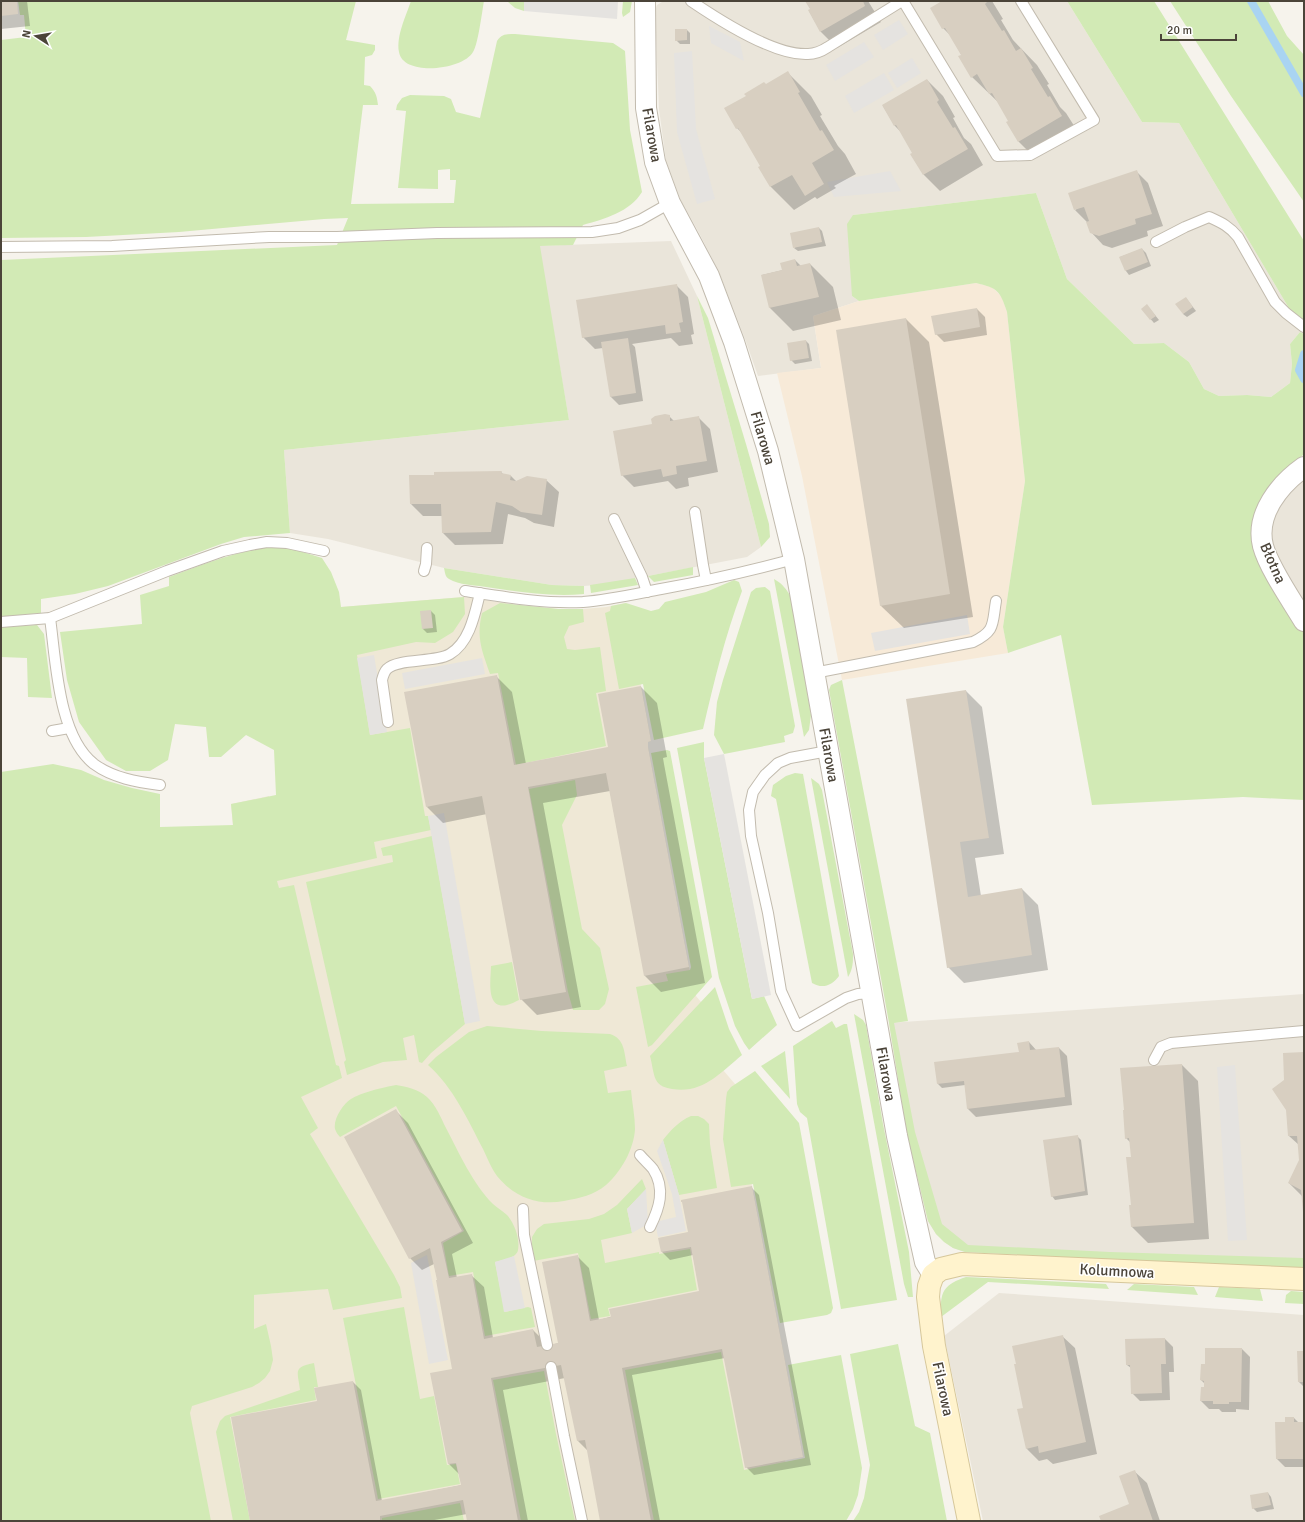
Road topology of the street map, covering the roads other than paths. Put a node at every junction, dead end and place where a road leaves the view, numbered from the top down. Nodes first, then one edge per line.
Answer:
1 (645, 1) edge
2 (691, 1) edge
3 (903, 1) edge
4 (1021, 1) edge
5 (889, 4) edge
6 (670, 203) junction
7 (1156, 242) dead end
8 (1, 247) edge
9 (1304, 327) edge
10 (1304, 466) edge
11 (695, 512) dead end
12 (614, 519) dead end
13 (427, 548) dead end
14 (324, 551) dead end
15 (794, 559) junction
16 (424, 571) dead end
17 (706, 580) junction
18 (465, 591) dead end
19 (647, 592) junction
20 (480, 593) junction
21 (996, 601) dead end
22 (50, 618) junction
23 (1304, 621) edge
24 (1, 622) edge
25 (814, 673) junction
26 (388, 722) dead end
27 (69, 728) junction
28 (52, 731) dead end
29 (828, 751) junction
30 (160, 785) dead end
31 (872, 993) junction
32 (1304, 1031) edge
33 (1154, 1060) dead end
34 (640, 1155) dead end
35 (523, 1209) dead end
36 (650, 1227) dead end
37 (933, 1276) junction
38 (1304, 1279) edge
39 (547, 1344) dead end
40 (551, 1367) dead end
41 (582, 1521) edge
42 (969, 1521) edge

1 - 6 street, Filarowa
2 - 5 lane
3 - 4 lane
3 - 5 lane
6 - 8 lane
6 - 15 street, Filarowa
7 - 9 lane
10 - 23 street, Błotna
11 - 17 lane
12 - 19 lane
13 - 16 lane
14 - 22 lane
15 - 17 lane
15 - 25 street, Filarowa
17 - 19 lane
18 - 20 lane
19 - 20 lane
20 - 26 lane
21 - 25 lane
22 - 24 lane
22 - 27 lane
25 - 29 street, Filarowa
27 - 28 lane
27 - 30 lane
29 - 31 street, Filarowa
29 - 31 lane
31 - 37 street, Filarowa
32 - 33 lane
34 - 36 lane
35 - 39 lane
37 - 38 street, Kolumnowa
37 - 42 street, Filarowa
40 - 41 lane

